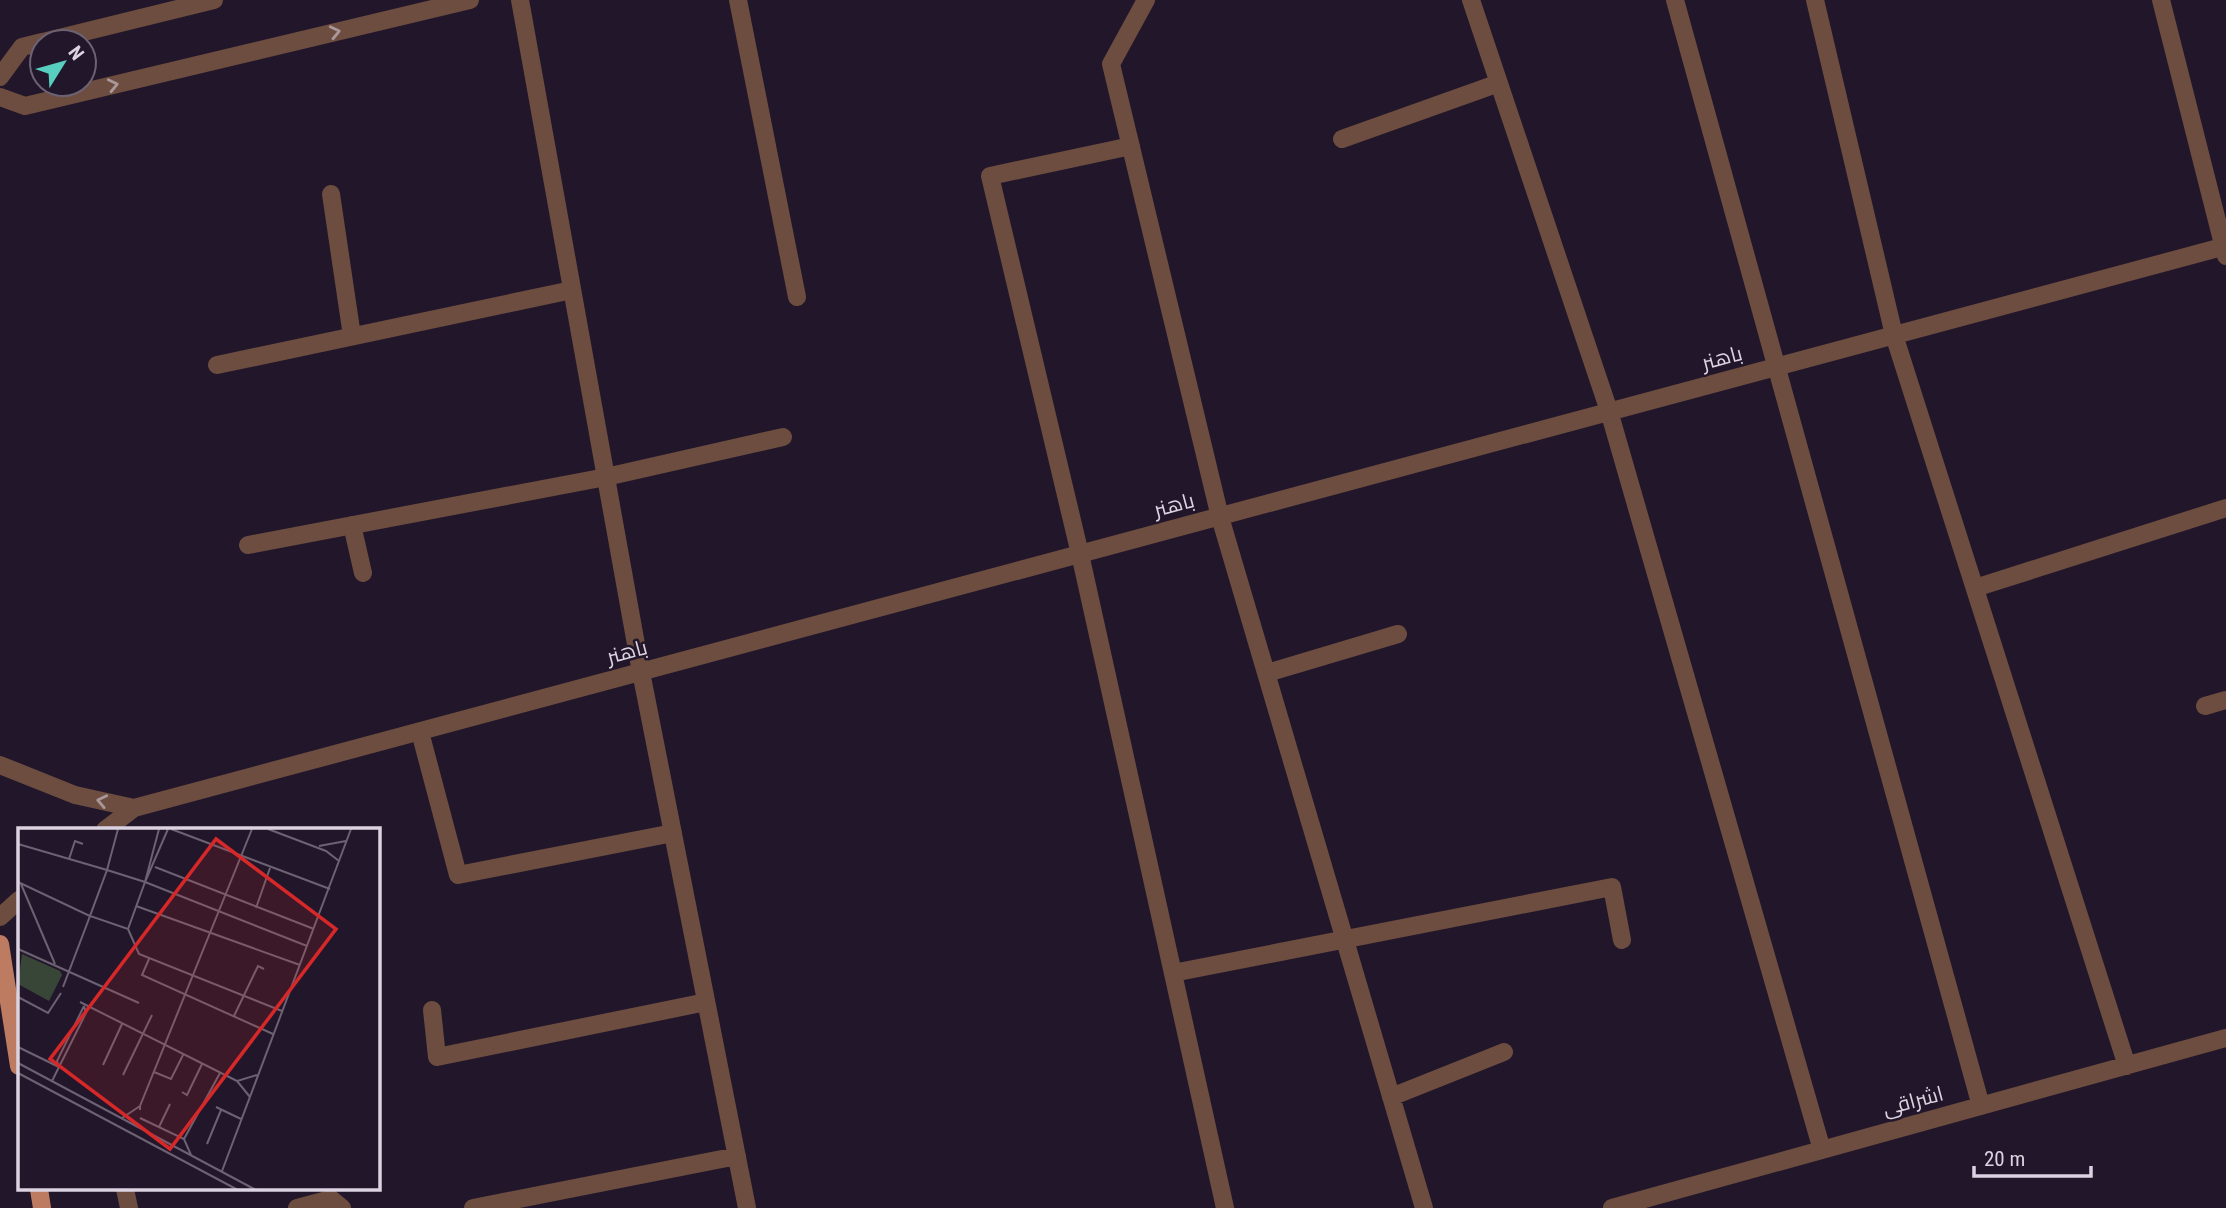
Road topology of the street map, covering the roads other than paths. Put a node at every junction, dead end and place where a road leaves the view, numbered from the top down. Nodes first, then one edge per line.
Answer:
1 (214, 0) edge
2 (470, 0) edge
3 (520, 0) edge
4 (738, 0) edge
5 (1146, 0) edge
6 (1471, 0) edge
7 (1675, 0) edge
8 (1815, 0) edge
9 (2161, 0) edge
10 (98, 28) edge
11 (28, 46) edge
12 (0, 77) edge
13 (1499, 83) junction
14 (0, 97) edge
15 (1342, 139) dead end
16 (1131, 146) junction
17 (331, 194) dead end
18 (2225, 250) edge
19 (572, 290) junction
20 (797, 297) dead end
21 (1894, 335) junction
22 (352, 336) junction
23 (217, 365) dead end
24 (1777, 367) junction
25 (1609, 411) junction
26 (783, 437) dead end
27 (606, 477) junction
28 (2226, 508) edge
29 (1220, 517) junction
30 (352, 525) junction
31 (248, 545) dead end
32 (1080, 554) junction
33 (363, 573) dead end
34 (1975, 588) junction
35 (1398, 634) dead end
36 (641, 672) junction
37 (1267, 673) junction
38 (2226, 700) edge
39 (2205, 706) dead end
40 (419, 732) junction
41 (0, 765) edge
42 (134, 808) junction
43 (108, 828) edge
44 (673, 833) junction
45 (18, 901) edge
46 (0, 917) edge
47 (1344, 938) junction
48 (1622, 940) dead end
49 (0, 944) edge
50 (1173, 973) junction
51 (706, 1002) junction
52 (432, 1010) dead end
53 (2226, 1038) edge
54 (1504, 1052) dead end
55 (18, 1060) edge
56 (2127, 1066) junction
57 (1391, 1097) junction
58 (1981, 1106) junction
59 (1822, 1150) junction
60 (737, 1156) junction
61 (39, 1190) edge
62 (125, 1190) edge
63 (42, 1208) edge
64 (129, 1208) edge
65 (297, 1208) edge
66 (342, 1208) edge
67 (473, 1208) edge
68 (747, 1208) edge
69 (1225, 1208) edge
70 (1424, 1208) edge
71 (1612, 1208) edge

1 - 10 street
14 -> 2 street
3 - 19 street
4 - 20 street
5 - 16 street
6 - 13 street
7 - 24 street
8 - 21 street
9 - 18 street
11 - 12 street
13 - 15 street
13 - 25 street
16 - 29 street
16 - 32 street
17 - 22 street
18 - 21 street, باهنر
19 - 22 street
19 - 27 street
21 - 24 street, باهنر
21 - 34 street
22 - 23 street
24 - 25 street, باهنر
24 - 58 street
25 - 29 street, باهنر
25 - 59 street
26 - 27 street
27 - 30 street
27 - 36 street
28 - 34 street
29 - 32 street, باهنر
29 - 37 street
30 - 31 street
30 - 33 street
32 - 36 street, باهنر
32 - 50 street
34 - 56 street
35 - 37 street
36 - 40 street, باهنر
36 - 44 street
37 - 47 street
38 - 39 street
40 - 42 street, باهنر
40 - 44 street
42 -> 41 street
42 - 43 street
44 - 51 street
45 - 46 street
47 - 48 street
47 - 50 street
47 - 57 street
49 - 55 main road
50 - 69 street
51 - 52 street
51 - 60 street
53 - 56 street, اشراقی
54 - 57 street
56 - 58 street, اشراقی
57 - 70 street
58 - 59 street, اشراقی
59 - 71 street, اشراقی
60 - 67 street
60 - 68 street
61 - 63 main road
62 - 64 street
65 - 66 street

